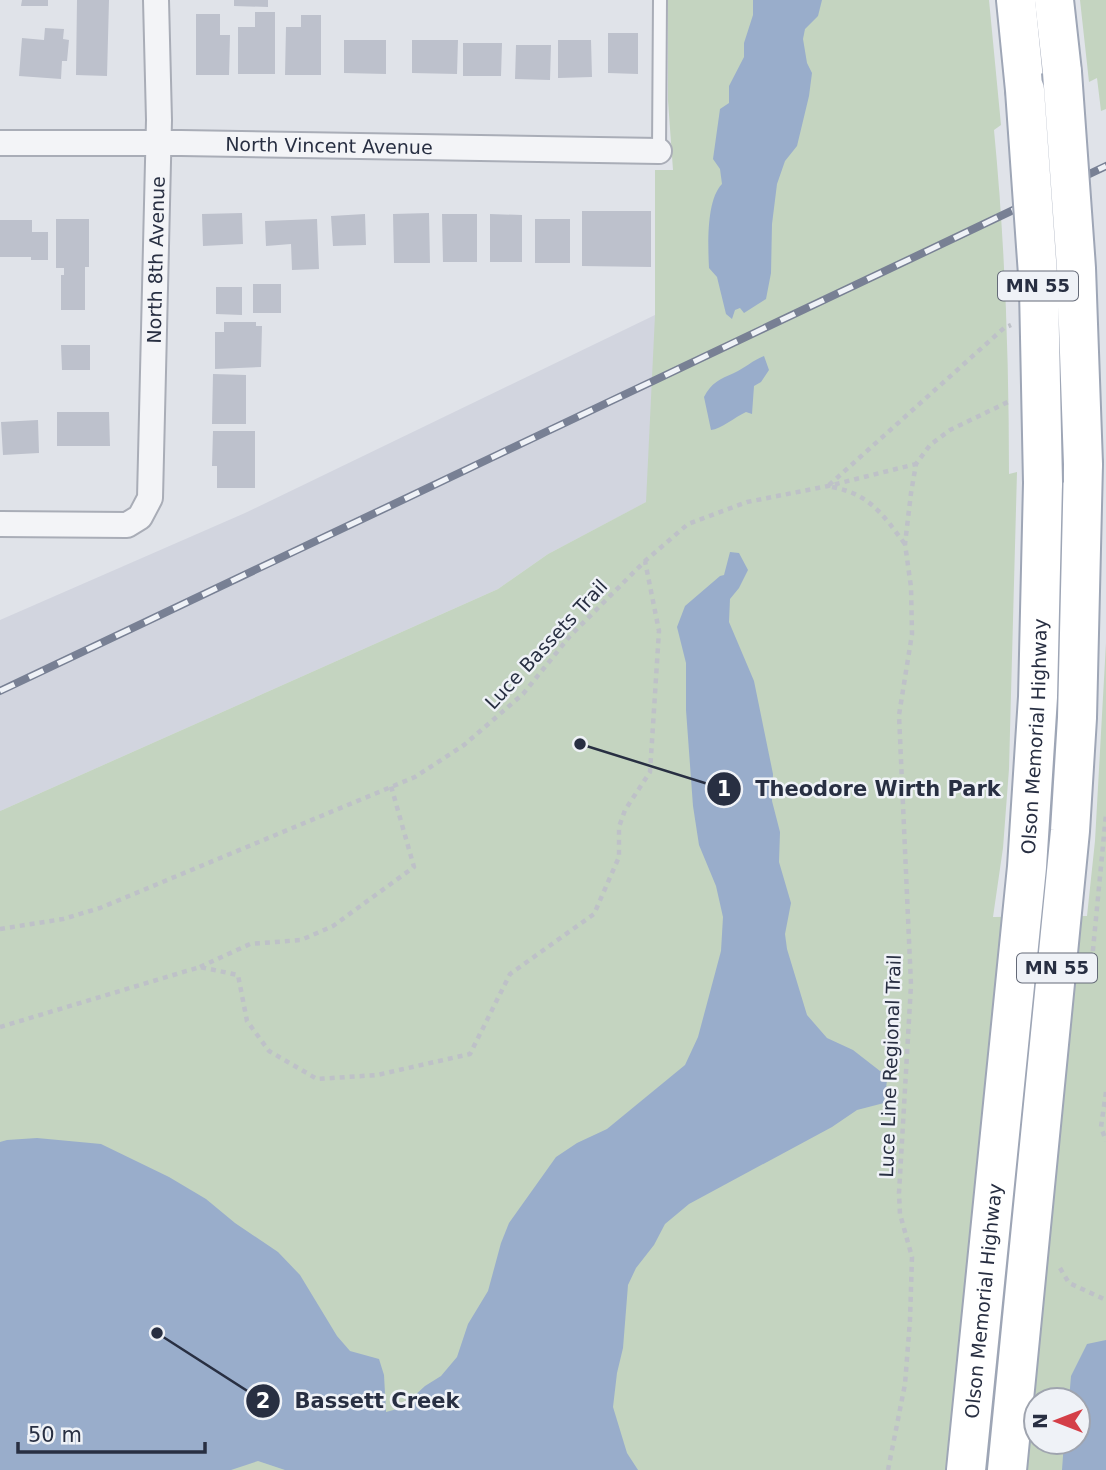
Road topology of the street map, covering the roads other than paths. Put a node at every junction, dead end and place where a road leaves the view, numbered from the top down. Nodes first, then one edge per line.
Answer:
1 (156, 0) edge
2 (660, 0) edge
3 (1016, 0) edge
4 (1054, 0) edge
5 (0, 143) edge
6 (158, 143) junction
7 (659, 151) joint
8 (0, 524) edge
9 (966, 1470) edge
10 (1007, 1470) edge

1 - 6 street, North 8th Avenue
2 - 7 lane
3 - 9 main road, Olson Memorial Highway / MN 55, bridge
4 - 10 main road, Olson Memorial Highway / MN 55, bridge
5 - 6 street, North Vincent Avenue
6 - 7 street, North Vincent Avenue
6 - 8 street, North 8th Avenue

